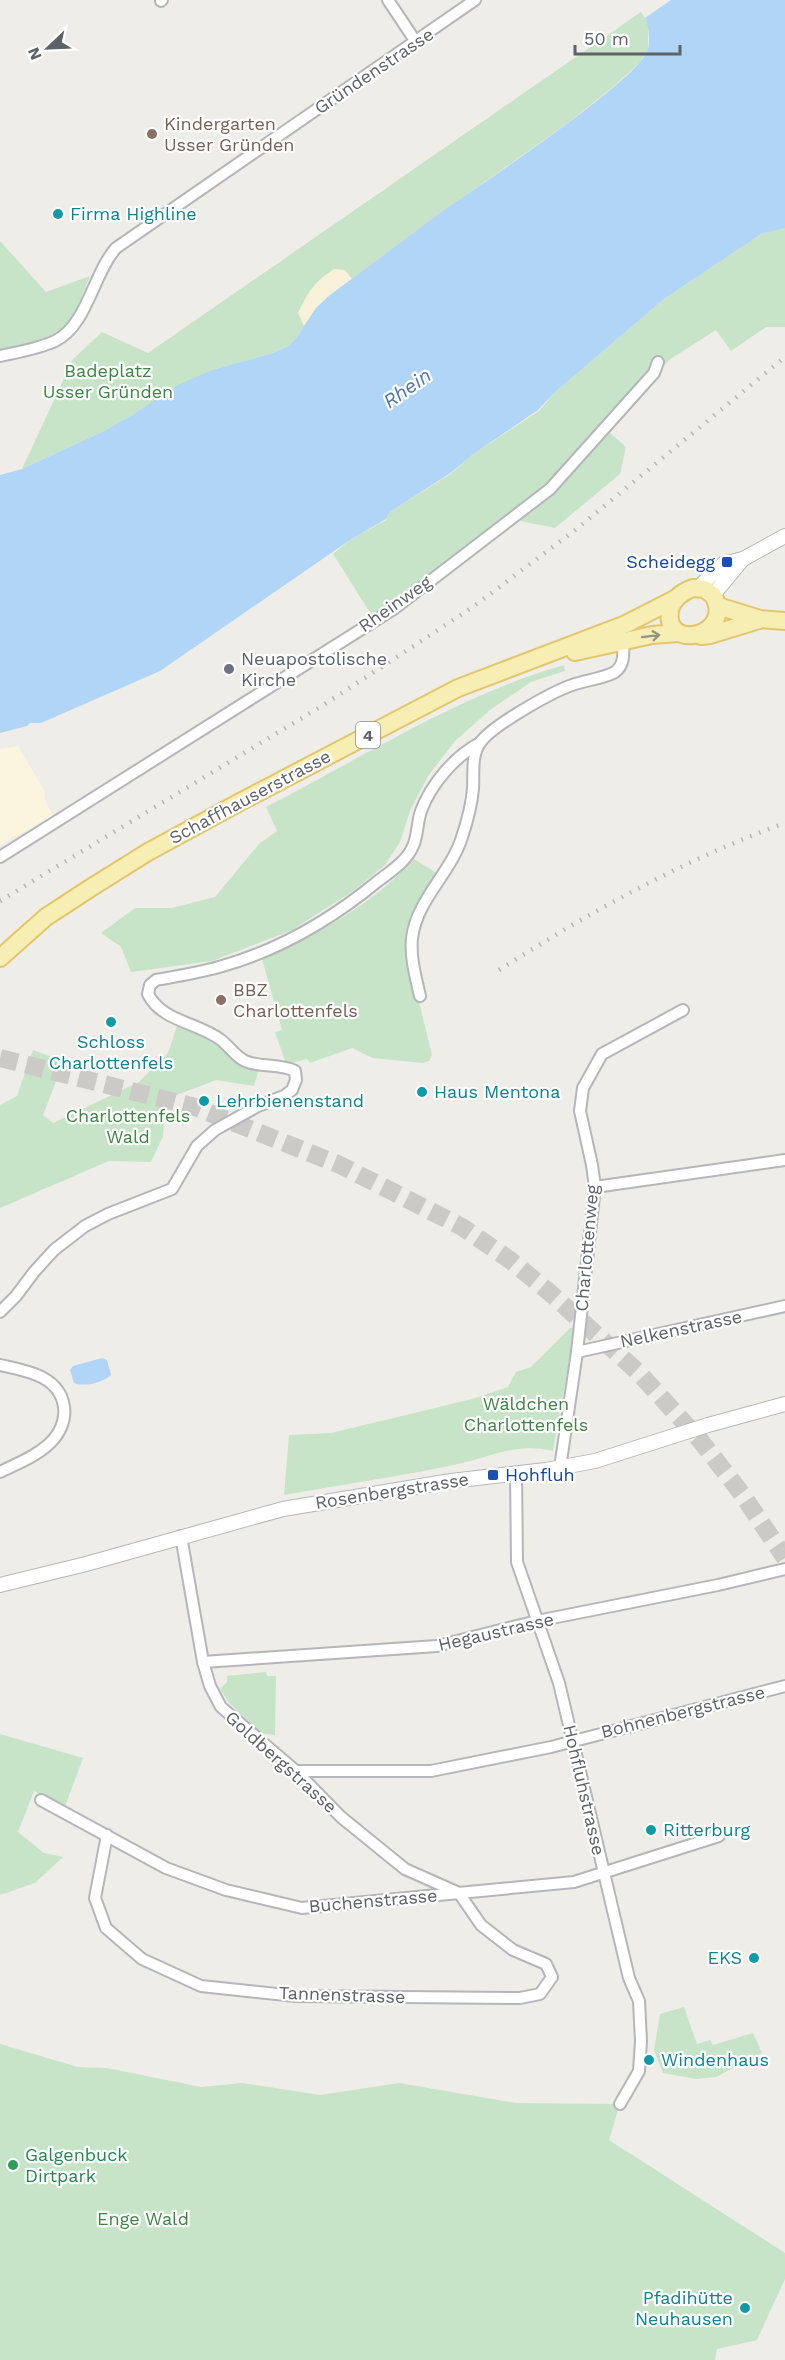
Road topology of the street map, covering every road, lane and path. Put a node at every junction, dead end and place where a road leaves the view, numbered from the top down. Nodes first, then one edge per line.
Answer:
1 (388, 0) edge
2 (475, 0) edge
3 (416, 42) junction
4 (0, 356) edge
5 (658, 362) dead end
6 (785, 536) edge
7 (710, 597) junction
8 (675, 599) junction
9 (760, 619) junction
10 (785, 621) edge
11 (624, 632) junction
12 (687, 634) junction
13 (480, 743) junction
14 (0, 857) edge
15 (46, 917) junction
16 (0, 942) edge
17 (0, 958) edge
18 (420, 996) dead end
19 (683, 1010) dead end
20 (785, 1160) edge
21 (595, 1187) junction
22 (785, 1306) edge
23 (0, 1312) edge
24 (577, 1352) junction
25 (0, 1365) edge
26 (785, 1404) edge
27 (560, 1468) junction
28 (0, 1472) edge
29 (516, 1473) junction
30 (181, 1536) junction
31 (785, 1569) edge
32 (0, 1585) edge
33 (537, 1621) junction
34 (203, 1662) junction
35 (785, 1686) edge
36 (573, 1741) junction
37 (296, 1771) junction
38 (41, 1800) dead end
39 (107, 1835) junction
40 (720, 1836) dead end
41 (603, 1874) junction
42 (459, 1893) junction
43 (620, 2104) dead end

1 - 3 street
2 - 3 street, Gründenstrasse
3 - 4 street, Gründenstrasse
5 - 14 street, Rheinweg
6 - 7 street
7 - 8 main road, 4
7 - 9 main road, Schaffhauserstrasse / 4
7 - 12 main road
8 - 11 main road, Schaffhauserstrasse / 4
8 - 12 main road
9 - 10 main road, Schaffhauserstrasse / 4
9 - 12 main road, Schaffhauserstrasse / 4
11 -> 12 main road, Schaffhauserstrasse / 4
11 - 13 street
11 - 15 main road, Schaffhauserstrasse / 4
13 - 18 street
13 - 23 street
15 - 16 main road
15 - 17 main road, Schaffhauserstrasse / 4
19 - 21 street, Charlottenweg
20 - 21 street
21 - 24 street, Charlottenweg
22 - 24 street, Nelkenstrasse
24 - 27 street, Charlottenweg
25 - 28 street
26 - 27 street, Rosenbergstrasse
27 - 29 street, Rosenbergstrasse
29 - 30 street, Rosenbergstrasse
29 - 33 street, Hohfluhstrasse
30 - 32 street, Rosenbergstrasse
30 - 34 street, Goldbergstrasse
31 - 33 street, Hegaustrasse
33 - 34 street, Hegaustrasse
33 - 36 street, Hohfluhstrasse
34 - 37 street, Goldbergstrasse
35 - 36 street, Bohnenbergstrasse
36 - 37 street, Bohnenbergstrasse
36 - 41 street, Hohfluhstrasse
37 - 42 street, Goldbergstrasse
38 - 39 street, Buchenstrasse
39 - 42 street, Buchenstrasse
39 - 42 street, Tannenstrasse
40 - 41 street, Buchenstrasse
41 - 42 street, Buchenstrasse
41 - 43 street, Hohfluhstrasse

